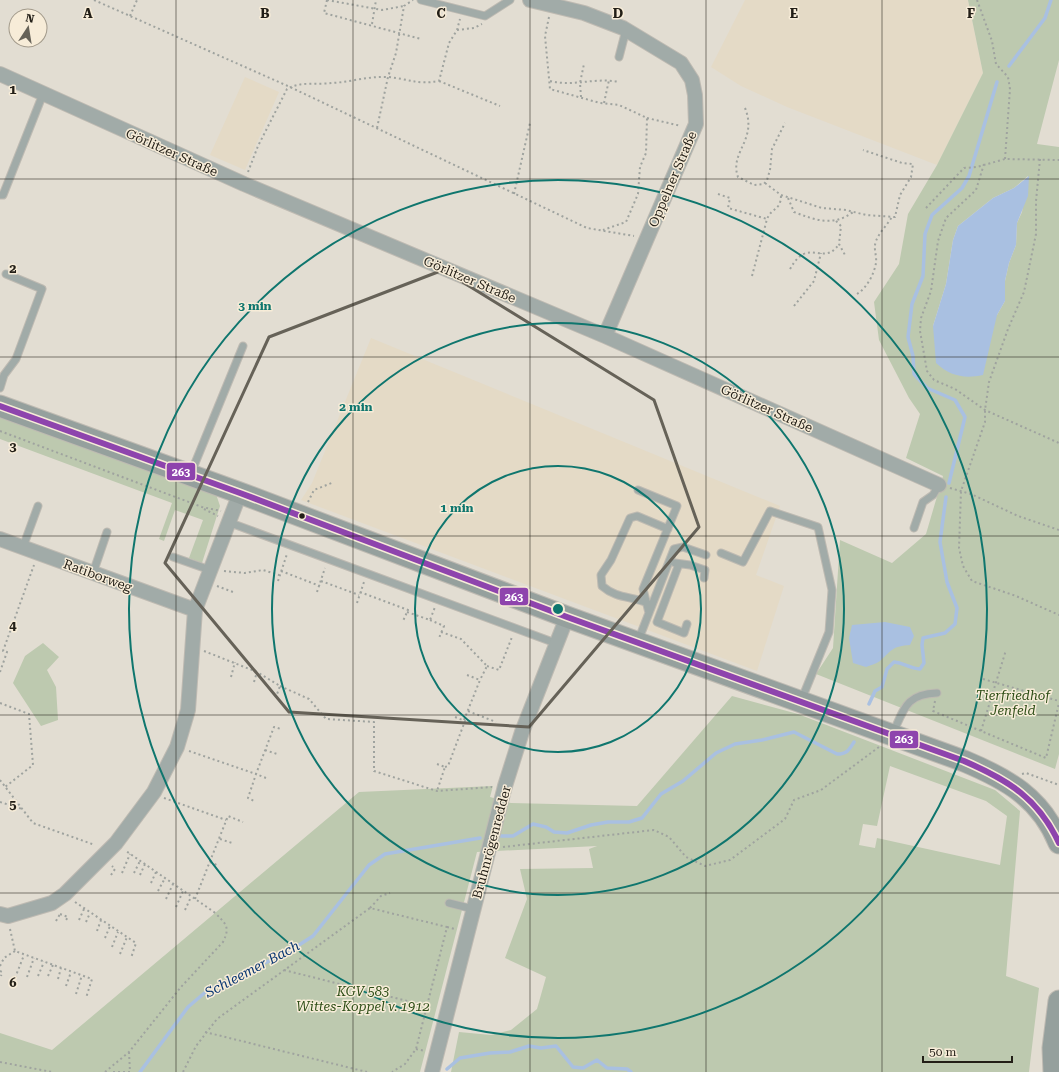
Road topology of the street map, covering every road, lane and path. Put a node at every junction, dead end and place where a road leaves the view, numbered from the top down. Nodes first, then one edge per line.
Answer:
1 (94, 0) edge
2 (137, 0) edge
3 (327, 0) edge
4 (376, 0) edge
5 (412, 0) edge
6 (421, 0) edge
7 (510, 0) edge
8 (530, 0) edge
9 (977, 0) edge
10 (551, 5) junction
11 (404, 6) junction
12 (374, 9) junction
13 (463, 11) junction
14 (130, 16) junction
15 (372, 24) junction
16 (626, 30) junction
17 (399, 33) junction
18 (421, 39) dead end
19 (619, 57) dead end
20 (584, 64) dead end
21 (0, 74) edge
22 (388, 77) junction
23 (610, 80) junction
24 (439, 81) junction
25 (550, 82) junction
26 (619, 82) dead end
27 (580, 83) junction
28 (290, 87) junction
29 (43, 94) junction
30 (581, 98) junction
31 (604, 103) junction
32 (500, 106) dead end
33 (744, 108) dead end
34 (647, 118) junction
35 (530, 122) dead end
36 (785, 123) dead end
37 (377, 128) junction
38 (694, 128) junction
39 (863, 150) dead end
40 (1005, 159) junction
41 (1040, 159) junction
42 (1059, 160) edge
43 (984, 164) junction
44 (765, 183) junction
45 (244, 184) junction
46 (514, 194) junction
47 (718, 194) dead end
48 (0, 195) edge
49 (782, 195) junction
50 (788, 198) junction
51 (926, 208) dead end
52 (853, 212) junction
53 (892, 217) junction
54 (767, 219) junction
55 (836, 221) junction
56 (602, 231) junction
57 (646, 238) junction
58 (839, 244) junction
59 (821, 253) junction
60 (845, 254) dead end
61 (790, 269) dead end
62 (6, 274) dead end
63 (752, 276) dead end
64 (857, 294) dead end
65 (794, 306) dead end
66 (605, 336) junction
67 (243, 346) dead end
68 (0, 388) edge
69 (0, 406) edge
70 (985, 410) junction
71 (0, 431) edge
72 (1059, 443) edge
73 (190, 475) junction
74 (334, 482) dead end
75 (939, 485) joint
76 (638, 490) dead end
77 (961, 491) junction
78 (240, 493) junction
79 (38, 506) dead end
80 (202, 507) junction
81 (301, 516) junction
82 (230, 518) junction
83 (914, 528) dead end
84 (668, 529) junction
85 (1059, 530) edge
86 (107, 532) dead end
87 (0, 539) edge
88 (290, 545) junction
89 (23, 547) junction
90 (38, 553) junction
91 (720, 553) dead end
92 (706, 555) dead end
93 (173, 557) dead end
94 (328, 559) junction
95 (669, 562) junction
96 (679, 564) junction
97 (281, 571) junction
98 (93, 573) junction
99 (366, 573) junction
100 (207, 576) junction
101 (280, 576) junction
102 (704, 578) dead end
103 (278, 581) dead end
104 (321, 581) junction
105 (320, 586) junction
106 (233, 592) dead end
107 (317, 592) dead end
108 (360, 594) junction
109 (437, 600) junction
110 (357, 603) dead end
111 (647, 603) junction
112 (195, 610) junction
113 (407, 612) junction
114 (649, 612) junction
115 (1059, 615) edge
116 (567, 617) junction
117 (430, 620) junction
118 (403, 621) dead end
119 (687, 624) dead end
120 (515, 628) junction
121 (441, 632) junction
122 (439, 638) dead end
123 (637, 643) junction
124 (558, 644) junction
125 (194, 648) junction
126 (1006, 650) dead end
127 (235, 662) junction
128 (487, 666) junction
129 (0, 672) edge
130 (257, 672) junction
131 (467, 675) dead end
132 (230, 677) dead end
133 (983, 679) dead end
134 (480, 680) junction
135 (254, 682) dead end
136 (996, 683) junction
137 (280, 686) junction
138 (937, 693) joint
139 (276, 697) dead end
140 (1059, 702) edge
141 (0, 703) edge
142 (800, 703) junction
143 (468, 711) junction
144 (455, 717) dead end
145 (464, 720) junction
146 (496, 722) dead end
147 (282, 729) dead end
148 (981, 731) junction
149 (892, 735) junction
150 (177, 747) junction
151 (265, 750) junction
152 (277, 754) dead end
153 (437, 764) dead end
154 (445, 767) junction
155 (256, 774) junction
156 (266, 778) dead end
157 (0, 780) edge
158 (505, 786) junction
159 (5, 787) junction
160 (437, 791) junction
161 (169, 800) dead end
162 (254, 801) dead end
163 (0, 802) edge
164 (23, 809) junction
165 (226, 820) junction
166 (242, 822) dead end
167 (220, 839) junction
168 (232, 843) dead end
169 (1059, 843) edge
170 (113, 847) junction
171 (488, 849) junction
172 (130, 854) junction
173 (140, 861) junction
174 (210, 862) junction
175 (145, 864) junction
176 (219, 866) dead end
177 (156, 872) junction
178 (122, 873) dead end
179 (134, 873) dead end
180 (140, 875) dead end
181 (165, 878) junction
182 (150, 883) dead end
183 (173, 884) junction
184 (158, 891) dead end
185 (183, 891) junction
186 (390, 893) dead end
187 (65, 894) junction
188 (191, 897) junction
189 (166, 899) dead end
190 (195, 899) junction
191 (449, 903) dead end
192 (176, 907) dead end
193 (370, 908) junction
194 (84, 909) junction
195 (473, 909) junction
196 (185, 910) dead end
197 (90, 913) junction
198 (60, 914) dead end
199 (4, 915) edge
200 (79, 920) dead end
201 (101, 920) junction
202 (56, 921) dead end
203 (86, 922) dead end
204 (110, 926) junction
205 (97, 931) dead end
206 (118, 932) junction
207 (127, 937) junction
208 (105, 938) dead end
209 (112, 947) dead end
210 (15, 951) junction
211 (120, 954) dead end
212 (24, 955) junction
213 (34, 958) junction
214 (131, 958) dead end
215 (44, 962) junction
216 (53, 965) junction
217 (0, 966) edge
218 (61, 968) junction
219 (284, 970) junction
220 (0, 971) edge
221 (71, 972) junction
222 (82, 975) junction
223 (1, 976) edge
224 (38, 976) dead end
225 (48, 976) dead end
226 (27, 977) dead end
227 (15, 978) dead end
228 (58, 979) dead end
229 (66, 986) dead end
230 (76, 994) dead end
231 (86, 998) dead end
232 (1059, 1001) edge
233 (427, 1006) junction
234 (206, 1032) junction
235 (129, 1052) junction
236 (0, 1062) edge
237 (52, 1072) edge
238 (105, 1072) edge
239 (113, 1072) edge
240 (130, 1072) edge
241 (183, 1072) edge
242 (367, 1072) edge
243 (392, 1072) edge
244 (432, 1072) edge
245 (1054, 1072) edge

1 - 14 path
2 - 14 path
3 - 12 path
3 - 15 path
4 - 12 path
5 - 11 path
6 - 13 lane
7 - 13 lane
8 - 10 street, Oppelner Straße
9 - 40 path
10 - 16 street, Oppelner Straße
10 - 25 path
11 - 12 path
11 - 17 path
12 - 15 path
13 - 24 path
14 - 28 path
15 - 17 path
16 - 19 lane
16 - 38 street, Oppelner Straße
17 - 18 path
17 - 22 path
20 - 27 path
21 - 29 street, Görlitzer Straße
22 - 24 path
22 - 28 path
22 - 37 path
23 - 26 path
23 - 27 path
23 - 31 path
24 - 32 path
25 - 27 path
25 - 30 path
27 - 30 path
28 - 37 path
28 - 45 path
29 - 45 street, Görlitzer Straße
29 - 48 lane
30 - 31 path
31 - 34 path
33 - 44 path
34 - 38 path
34 - 56 path
35 - 46 path
36 - 44 path
37 - 46 path
38 - 57 street, Oppelner Straße
39 - 53 path
40 - 41 path
40 - 43 path
41 - 42 path
41 - 70 path
43 - 51 path
43 - 70 path
44 - 49 path
45 - 66 street, Görlitzer Straße
46 - 56 path
47 - 54 path
49 - 50 path
49 - 54 path
50 - 52 path
50 - 55 path
52 - 53 path
52 - 55 path
53 - 64 path
54 - 63 path
55 - 58 path
56 - 57 path
57 - 66 street, Oppelner Straße
58 - 59 path
58 - 60 path
59 - 61 path
59 - 65 path
62 - 68 lane
66 - 75 street, Görlitzer Straße
67 - 73 lane
69 - 73 main road
70 - 72 path
70 - 77 path
71 - 80 path
73 - 78 main road
74 - 81 path
75 - 83 lane
76 - 84 lane
77 - 85 path
77 - 115 path
78 - 81 main road
78 - 82 street
79 - 89 lane
80 - 82 path
80 - 82 path
81 - 116 main road
82 - 88 lane
82 - 100 street
84 - 111 lane
84 - 111 lane
86 - 98 lane
87 - 89 street, Ratiborweg
88 - 94 lane
88 - 97 path
89 - 90 street, Ratiborweg
90 - 98 street, Ratiborweg
90 - 129 path
91 - 142 lane
92 - 95 lane
93 - 100 lane
94 - 99 lane
94 - 104 path
95 - 96 lane
95 - 114 lane
96 - 102 lane
96 - 119 lane
97 - 101 path
97 - 105 path
98 - 112 street, Ratiborweg
99 - 108 path
99 - 109 lane
100 - 101 path
100 - 106 path
100 - 112 street
101 - 103 path
104 - 105 path
104 - 108 path
105 - 107 path
108 - 110 path
108 - 113 path
109 - 117 path
109 - 120 lane
111 - 114 lane
112 - 125 street
113 - 117 path
113 - 118 path
114 - 123 lane
116 - 123 main road
116 - 124 street, Bruhnrögenredder
117 - 121 path
120 - 124 lane
120 - 128 path
121 - 122 path
121 - 128 path
123 - 142 main road
124 - 158 street, Bruhnrögenredder
125 - 127 path
125 - 150 street
126 - 136 path
127 - 130 path
127 - 132 path
128 - 134 path
130 - 135 path
130 - 137 path
131 - 134 path
133 - 136 path
134 - 143 path
136 - 140 path
136 - 148 path
137 - 139 path
137 - 160 path
138 - 148 path
138 - 149 lane
140 - 148 path
141 - 159 path
142 - 149 main road
143 - 145 path
143 - 146 path
144 - 145 path
145 - 154 path
147 - 151 path
149 - 169 main road
149 - 171 path
150 - 155 path
150 - 170 street
151 - 152 path
151 - 155 path
153 - 154 path
154 - 160 path
155 - 156 path
155 - 162 path
157 - 159 path
158 - 160 path
158 - 171 street, Bruhnrögenredder
159 - 164 path
161 - 165 path
163 - 164 path
164 - 170 path
165 - 166 path
165 - 167 path
167 - 168 path
167 - 174 path
170 - 172 path
170 - 187 street
171 - 195 street, Bruhnrögenredder
172 - 173 path
172 - 178 path
173 - 175 path
173 - 179 path
174 - 176 path
174 - 190 path
175 - 177 path
175 - 180 path
177 - 181 path
177 - 182 path
181 - 183 path
181 - 184 path
183 - 185 path
183 - 189 path
185 - 188 path
185 - 192 path
186 - 193 path
187 - 194 path
187 - 199 street
188 - 190 path
188 - 196 path
190 - 235 path
191 - 195 lane
193 - 219 path
193 - 233 path
194 - 197 path
194 - 200 path
195 - 244 street, Bruhnrögenredder
197 - 201 path
197 - 203 path
198 - 202 path
199 - 210 path
201 - 204 path
201 - 205 path
204 - 206 path
204 - 208 path
206 - 207 path
206 - 209 path
207 - 211 path
207 - 214 path
210 - 212 path
210 - 217 path
212 - 213 path
212 - 227 path
213 - 215 path
213 - 226 path
215 - 216 path
215 - 224 path
216 - 218 path
216 - 225 path
218 - 221 path
218 - 228 path
219 - 233 path
219 - 234 path
220 - 223 path
221 - 222 path
221 - 229 path
222 - 230 path
222 - 231 path
232 - 245 main road
233 - 243 path
234 - 241 path
234 - 242 path
235 - 238 path
235 - 240 path
236 - 237 path
239 - 240 path

